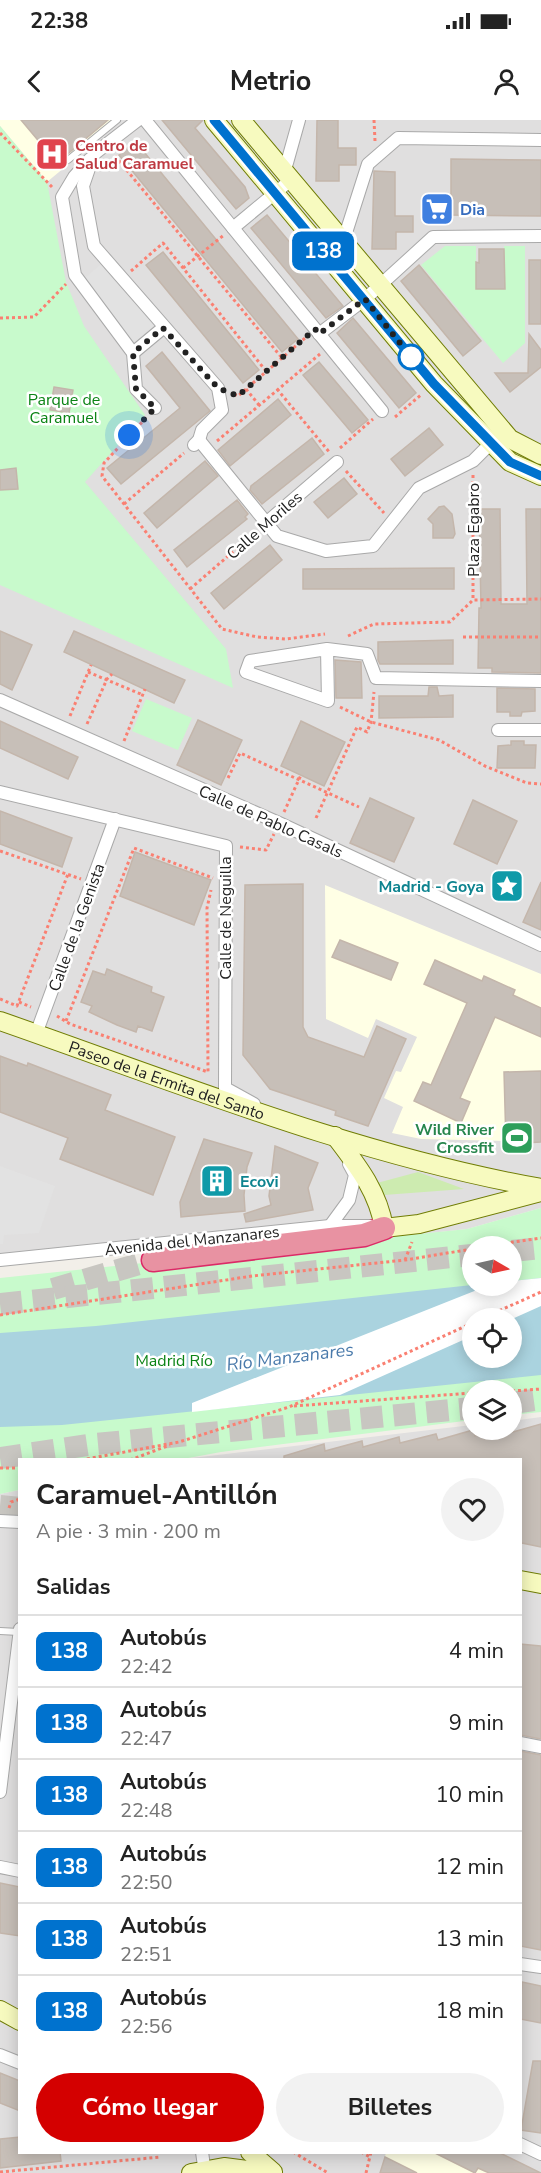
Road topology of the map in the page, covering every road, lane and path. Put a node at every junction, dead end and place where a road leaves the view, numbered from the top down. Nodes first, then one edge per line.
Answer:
1 (117, 120) edge
2 (138, 120) edge
3 (145, 120) edge
4 (214, 120) edge
5 (241, 120) edge
6 (299, 120) edge
7 (0, 133) edge
8 (541, 140) edge
9 (94, 154) junction
10 (115, 156) dead end
11 (68, 160) dead end
12 (288, 175) junction
13 (274, 192) junction
14 (62, 197) junction
15 (233, 228) junction
16 (541, 236) edge
17 (344, 239) junction
18 (319, 245) junction
19 (197, 256) junction
20 (183, 268) junction
21 (75, 275) junction
22 (120, 279) junction
23 (380, 285) junction
24 (365, 299) junction
25 (0, 318) edge
26 (163, 328) junction
27 (317, 332) junction
28 (330, 347) junction
29 (133, 353) junction
30 (282, 358) junction
31 (266, 371) junction
32 (218, 388) junction
33 (246, 389) junction
34 (259, 405) junction
35 (155, 408) joint
36 (382, 411) dead end
37 (491, 443) junction
38 (200, 445) junction
39 (541, 455) edge
40 (473, 461) junction
41 (337, 462) dead end
42 (541, 476) edge
43 (124, 504) junction
44 (266, 523) junction
45 (190, 589) junction
46 (541, 599) edge
47 (473, 600) junction
48 (328, 634) dead end
49 (338, 635) dead end
50 (348, 636) junction
51 (463, 637) dead end
52 (541, 637) edge
53 (327, 649) junction
54 (367, 654) junction
55 (91, 665) dead end
56 (88, 672) junction
57 (112, 674) dead end
58 (376, 678) junction
59 (107, 679) junction
60 (541, 681) edge
61 (145, 690) dead end
62 (143, 695) junction
63 (0, 700) edge
64 (328, 702) junction
65 (371, 722) junction
66 (64, 728) junction
67 (498, 730) dead end
68 (541, 730) edge
69 (82, 736) junction
70 (119, 753) junction
71 (301, 775) dead end
72 (228, 778) dead end
73 (299, 780) junction
74 (541, 784) edge
75 (0, 792) edge
76 (327, 793) junction
77 (287, 805) dead end
78 (358, 807) dead end
79 (316, 818) dead end
80 (115, 819) junction
81 (272, 838) dead end
82 (226, 846) junction
83 (0, 851) edge
84 (541, 945) edge
85 (0, 999) edge
86 (19, 1002) junction
87 (45, 1012) junction
88 (0, 1021) edge
89 (66, 1021) junction
90 (36, 1034) junction
91 (279, 1118) junction
92 (335, 1136) junction
93 (541, 1190) edge
94 (330, 1226) junction
95 (384, 1228) junction
96 (541, 1238) edge
97 (522, 1241) edge
98 (462, 1251) edge
99 (0, 1260) edge
100 (153, 1260) tunnel mouth
101 (541, 1292) edge
102 (505, 1308) edge
103 (0, 1315) edge
104 (462, 1328) edge
105 (541, 1389) edge
106 (522, 1390) edge
107 (462, 1395) edge
108 (289, 1407) junction
109 (179, 1442) junction
110 (92, 1458) edge
111 (135, 1458) edge
112 (0, 1468) edge
113 (18, 1468) edge
114 (0, 1521) edge
115 (18, 1522) edge
116 (522, 1580) edge
117 (541, 1584) edge
118 (0, 1631) edge
119 (18, 1631) edge
120 (18, 1655) edge
121 (522, 1743) edge
122 (541, 1747) edge
123 (1, 1771) edge
124 (0, 1792) edge
125 (0, 1867) edge
126 (18, 1871) edge
127 (522, 1964) edge
128 (541, 1967) edge
129 (0, 2010) edge
130 (18, 2020) edge
131 (0, 2055) edge
132 (18, 2062) edge
133 (522, 2145) edge
134 (252, 2154) edge
135 (296, 2154) edge
136 (541, 2154) edge
137 (370, 2155) edge
138 (161, 2157) dead end
139 (203, 2163) edge
140 (0, 2172) edge
141 (273, 2173) edge
142 (328, 2173) edge
143 (366, 2173) edge

1 - 11 lane
2 - 9 street
3 - 15 street
4 - 13 street
5 - 12 street
6 - 12 street
7 - 14 path
8 - 17 street
9 - 14 street
9 - 22 street
10 - 19 path
12 - 13 street
12 - 17 street
13 - 15 street
13 - 18 street
14 - 21 street
15 - 19 path
15 - 27 street
16 - 23 street
17 - 18 street
17 - 23 street
18 - 24 street
19 - 20 path
19 - 30 path
20 - 22 path
20 - 31 path
21 - 25 path
21 - 29 street
22 - 26 street
23 - 24 street
23 - 39 street
24 - 27 street
24 - 37 street
26 - 29 street
26 - 32 street
27 - 28 street
27 - 30 path
28 - 34 path
28 - 36 street
29 - 35 street
30 - 31 path
31 - 33 path
32 - 33 path
32 - 38 street
33 - 34 path
34 - 38 path
35 - 43 path
37 - 40 street, Plaza Egabro
37 - 42 street
38 - 43 path
38 - 44 street
40 - 44 street, Plaza Egabro
40 - 47 path, Plaza Egabro
41 - 44 street, Calle Moriles
43 - 45 path
44 - 45 path, Calle Moriles
45 - 48 path
46 - 47 path
47 - 50 path
49 - 50 path
50 - 54 path
51 - 52 path
53 - 54 street
53 - 64 street
53 - 64 street
54 - 58 street
55 - 56 path
56 - 59 path
56 - 66 path
57 - 59 path
58 - 60 street
58 - 65 path
59 - 62 path
59 - 69 path
61 - 62 path
62 - 70 path
63 - 66 street, Calle de Pablo Casals
64 - 65 path
65 - 74 path
65 - 76 path
66 - 69 street, Calle de Pablo Casals
67 - 68 street
69 - 70 street, Calle de Pablo Casals
70 - 84 street, Calle de Pablo Casals
71 - 73 path
72 - 73 path
73 - 76 path
73 - 77 path
75 - 80 street, Calle de Neguilla
76 - 78 path
76 - 79 path
80 - 82 street, Calle de Neguilla
80 - 87 street, Calle de la Genista
81 - 82 path
82 - 91 street, Calle de Neguilla
83 - 86 path
85 - 86 path
86 - 87 path
87 - 89 path
87 - 90 street, Calle de la Genista
88 - 90 street, Paseo de la Ermita del Santo
89 - 89 path
90 - 91 street, Paseo de la Ermita del Santo
91 - 92 street, Paseo de la Ermita del Santo
92 - 93 street, Paseo de la Ermita del Santo
92 - 94 street
92 - 95 street
93 - 95 street, Paseo de la Ermita del Santo
94 - 95 street, Avenida del Manzanares
94 - 99 street, Avenida del Manzanares
95 - 100 highway
96 - 97 path
98 - 103 path
101 - 102 path
104 - 108 path
105 - 106 path
107 - 108 path
108 - 109 path
109 - 110 path
109 - 111 path
112 - 113 path
114 - 115 street
116 - 117 street
118 - 119 lane
120 - 123 street
121 - 122 street
123 - 124 street
125 - 126 street
127 - 128 street
129 - 130 street
131 - 132 street
133 - 136 street
134 - 141 street
135 - 142 path
137 - 143 path
138 - 140 path
139 - 141 street

